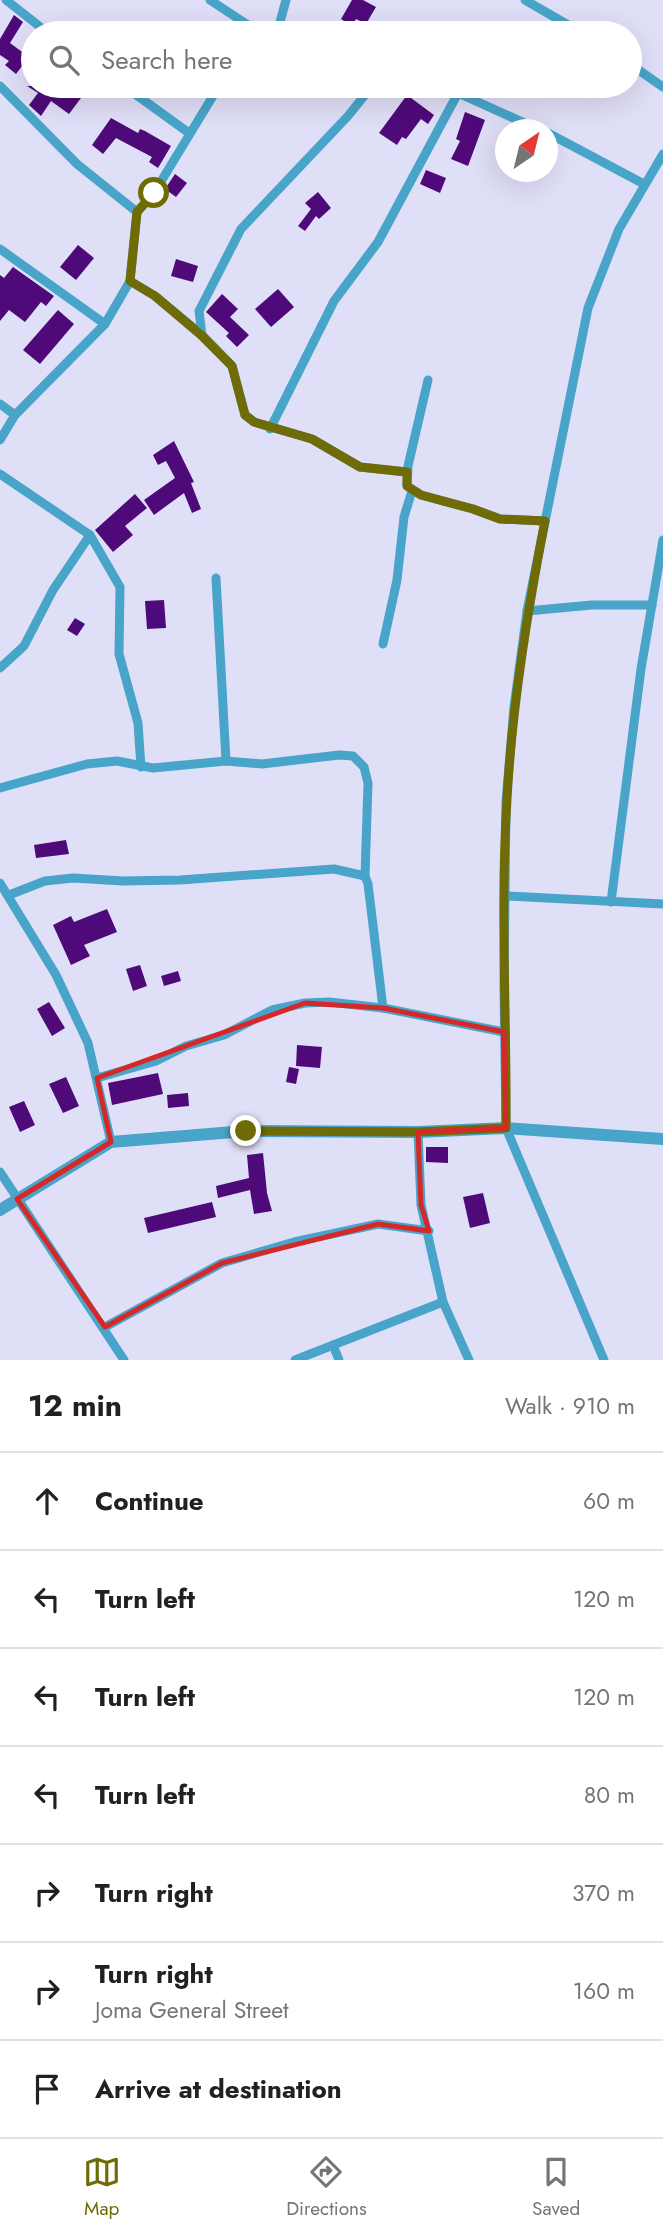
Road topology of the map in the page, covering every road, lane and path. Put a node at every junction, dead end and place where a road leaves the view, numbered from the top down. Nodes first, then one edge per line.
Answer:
1 (6, 0) edge
2 (210, 0) edge
3 (286, 0) edge
4 (525, 0) edge
5 (33, 21) edge
6 (239, 21) edge
7 (279, 21) edge
8 (561, 21) edge
9 (642, 72) edge
10 (0, 86) edge
11 (663, 87) edge
12 (141, 98) edge
13 (211, 98) edge
14 (362, 98) edge
15 (455, 98) edge
16 (469, 98) edge
17 (516, 119) edge
18 (189, 132) junction
19 (558, 138) edge
20 (663, 154) edge
21 (644, 184) junction
22 (137, 212) junction
23 (0, 249) edge
24 (130, 281) junction
25 (105, 324) junction
26 (201, 335) junction
27 (428, 380) dead end
28 (0, 404) edge
29 (15, 415) junction
30 (270, 429) junction
31 (0, 440) edge
32 (407, 472) junction
33 (0, 474) edge
34 (412, 491) junction
35 (545, 521) junction
36 (90, 535) junction
37 (663, 540) edge
38 (216, 578) dead end
39 (652, 605) junction
40 (527, 611) junction
41 (383, 644) dead end
42 (0, 668) edge
43 (226, 761) junction
44 (141, 767) junction
45 (0, 788) edge
46 (365, 876) junction
47 (0, 883) edge
48 (9, 895) junction
49 (506, 896) junction
50 (611, 902) junction
51 (663, 904) edge
52 (383, 1008) junction
53 (504, 1032) junction
54 (97, 1078) junction
55 (506, 1128) junction
56 (418, 1132) junction
57 (663, 1139) edge
58 (111, 1142) junction
59 (0, 1172) edge
60 (17, 1199) junction
61 (0, 1210) edge
62 (429, 1231) junction
63 (443, 1302) junction
64 (105, 1327) junction
65 (333, 1345) junction
66 (124, 1360) edge
67 (295, 1360) edge
68 (339, 1360) edge
69 (469, 1360) edge
70 (604, 1360) edge

1 - 5 street
2 - 6 street
3 - 7 street
4 - 8 street
9 - 11 street
10 - 22 street
12 - 18 street
13 - 18 street
14 - 26 street
15 - 30 street
16 - 17 street
18 - 22 street
19 - 21 street
20 - 21 street
21 - 35 street
22 - 24 street
23 - 25 street
24 - 25 street
24 - 26 street
25 - 29 street
26 - 30 street
27 - 32 street
28 - 29 street
29 - 31 street
30 - 32 street
32 - 34 street
33 - 36 street
34 - 35 street
34 - 41 street
35 - 40 street
36 - 42 street
36 - 44 street
37 - 39 street
38 - 43 street
39 - 40 street
39 - 50 street
40 - 49 street
43 - 44 street
43 - 46 street
44 - 45 street
46 - 48 street
46 - 52 street
47 - 48 street
48 - 54 street
49 - 50 street
49 - 53 street
50 - 51 street
52 - 53 street
52 - 54 street
53 - 55 street
54 - 58 street
55 - 56 street
55 - 57 street
55 - 70 street
56 - 58 street
56 - 62 street
58 - 60 street
59 - 60 street
60 - 61 street
60 - 64 street
62 - 63 street
62 - 64 street
63 - 65 street
63 - 69 street
64 - 66 street
65 - 67 street
65 - 68 street

